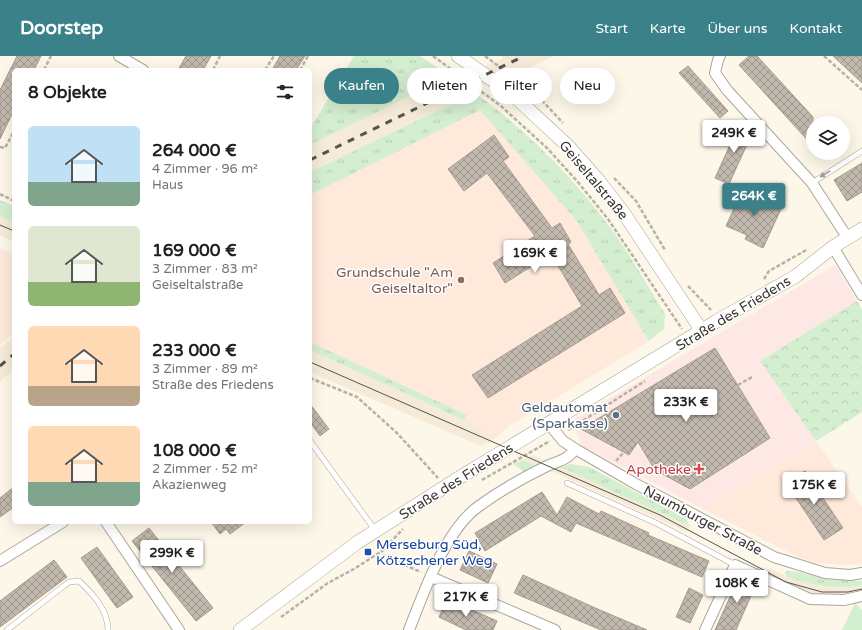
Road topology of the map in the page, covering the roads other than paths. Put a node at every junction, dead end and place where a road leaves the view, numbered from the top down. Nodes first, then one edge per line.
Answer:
1 (119, 56) edge
2 (458, 56) edge
3 (720, 56) edge
4 (140, 68) edge
5 (862, 151) edge
6 (812, 183) junction
7 (862, 229) edge
8 (847, 238) junction
9 (833, 247) junction
10 (862, 295) edge
11 (702, 331) junction
12 (549, 424) junction
13 (312, 443) edge
14 (575, 449) junction
15 (567, 483) dead end
16 (60, 524) edge
17 (107, 524) edge
18 (376, 531) junction
19 (0, 562) edge
20 (735, 565) junction
21 (862, 573) edge
22 (431, 577) junction
23 (862, 596) edge
24 (7, 630) edge
25 (108, 630) edge
26 (180, 630) edge
27 (240, 630) edge
28 (409, 630) edge
29 (552, 630) edge
30 (705, 630) edge

1 - 4 street
2 - 11 street, Geiseltalstraße
3 - 6 street
5 -> 6 lane
6 - 8 street
7 - 8 street, Straße des Friedens
8 - 9 street, Straße des Friedens
9 - 10 street
9 - 11 street, Straße des Friedens
11 - 12 street, Straße des Friedens
12 - 14 street, Naumburger Straße
12 - 18 street, Straße des Friedens
13 - 18 lane
14 - 21 street, Naumburger Straße
14 - 22 street
15 - 20 lane
16 - 19 street
17 - 26 street
18 - 27 street, Straße des Friedens
20 - 23 street, Naumburger Straße
20 - 30 street
22 - 28 street
22 - 29 street
24 - 25 lane

